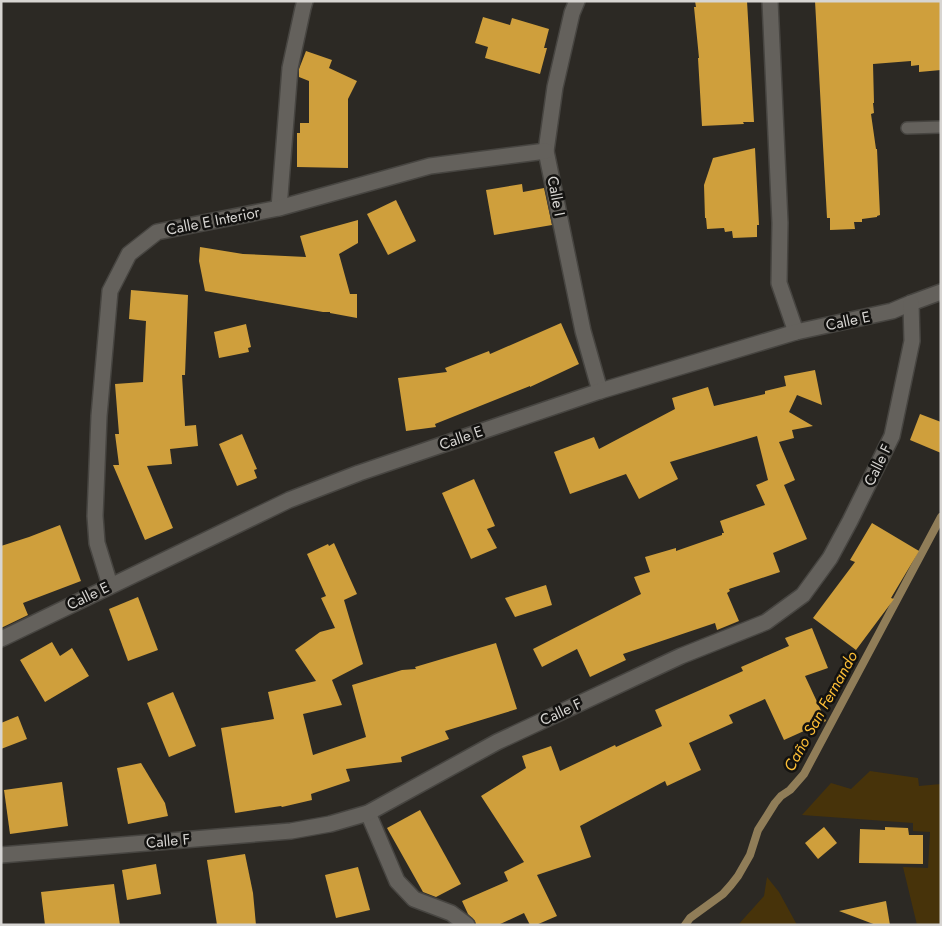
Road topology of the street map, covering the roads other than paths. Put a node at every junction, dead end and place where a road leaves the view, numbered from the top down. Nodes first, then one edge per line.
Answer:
1 (305, 1) edge
2 (577, 1) edge
3 (770, 1) edge
4 (941, 127) edge
5 (908, 128) dead end
6 (546, 151) junction
7 (279, 208) junction
8 (941, 292) edge
9 (911, 303) junction
10 (796, 332) junction
11 (600, 391) junction
12 (110, 586) junction
13 (1, 638) edge
14 (368, 813) junction
15 (1, 855) edge
16 (467, 925) edge

1 - 7 street
2 - 6 street, Calle I
3 - 10 street
4 - 5 lane
6 - 7 street, Calle E Interior
6 - 11 street, Calle I
7 - 12 street, Calle E Interior
8 - 9 street, Calle E
9 - 10 street, Calle E
9 - 14 street, Calle F
10 - 11 street, Calle E
11 - 12 street, Calle E
12 - 13 street, Calle E
14 - 15 street, Calle F
14 - 16 street

